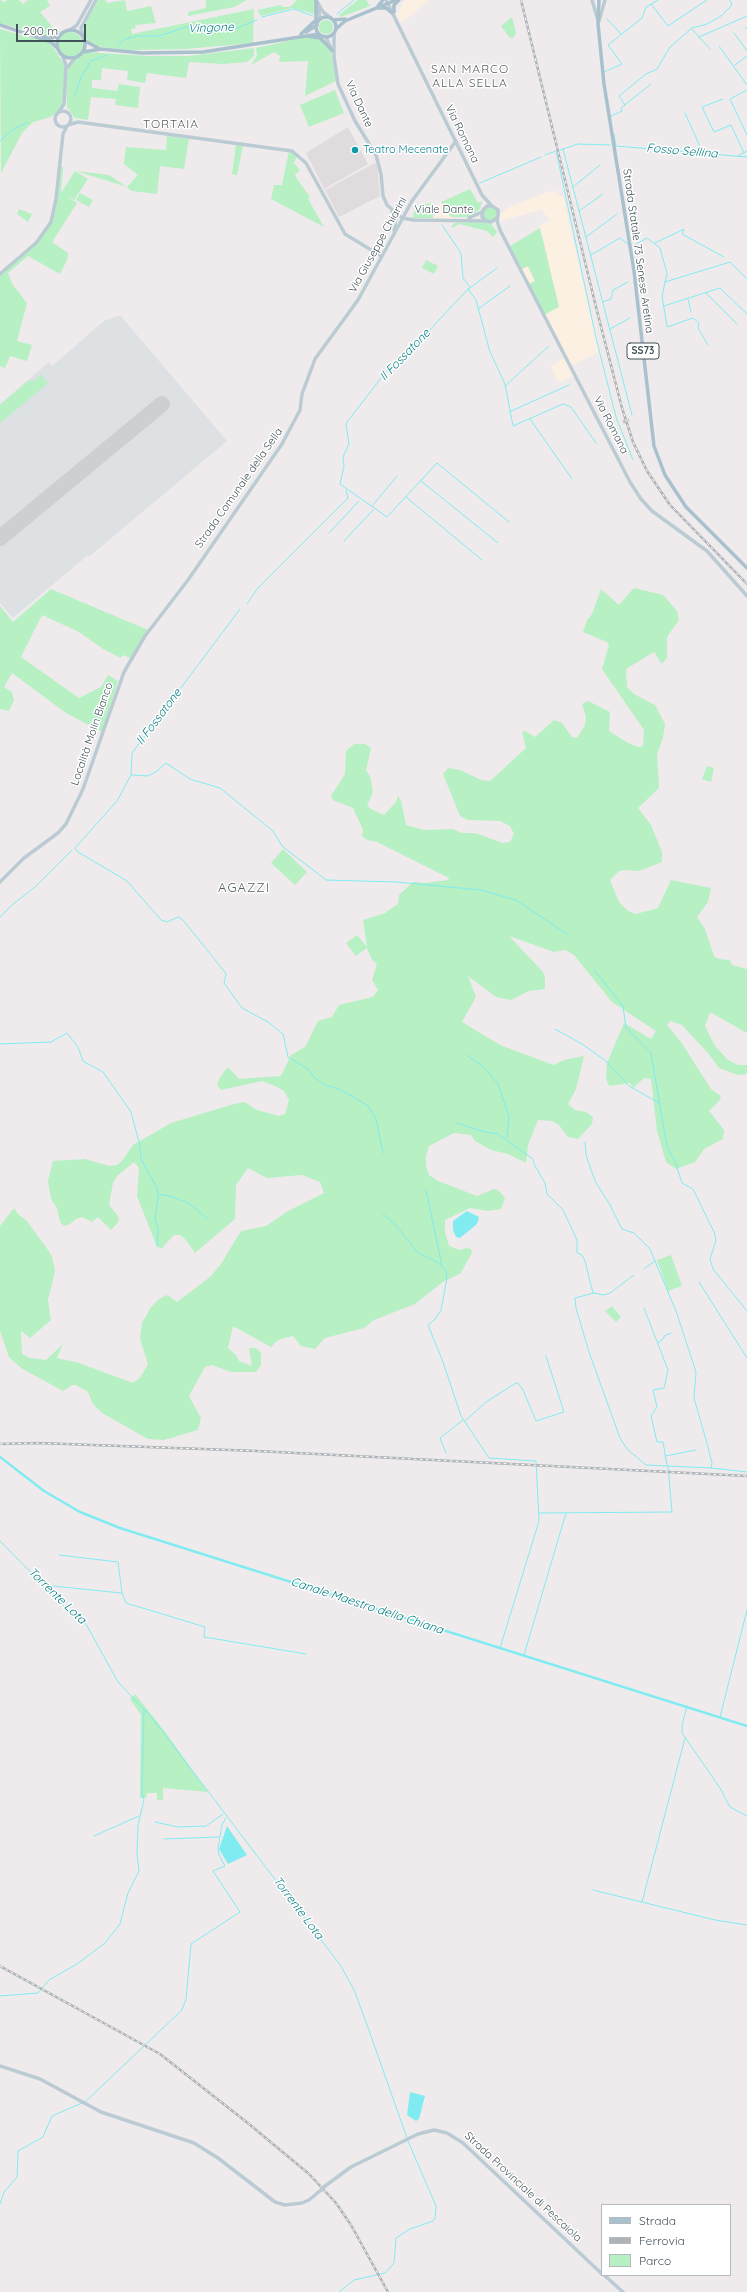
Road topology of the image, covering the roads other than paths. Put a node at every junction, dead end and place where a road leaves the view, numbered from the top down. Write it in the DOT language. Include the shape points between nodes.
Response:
graph roads {
  1 [pos="91,0"];
  2 [pos="96,0"];
  3 [pos="316,0"];
  4 [pos="382,0"];
  5 [pos="396,0"];
  6 [pos="399,0"];
  7 [pos="592,0"];
  8 [pos="599,0"];
  9 [pos="604,0"];
  10 [pos="388,1"];
  11 [pos="378,7"];
  12 [pos="393,12"];
  13 [pos="320,19"];
  14 [pos="332,19"];
  15 [pos="598,21"];
  16 [pos="317,25"];
  17 [pos="0,26"];
  18 [pos="336,29"];
  19 [pos="70,30"];
  20 [pos="334,33"];
  21 [pos="320,34"];
  22 [pos="32,35"];
  23 [pos="60,35"];
  24 [pos="302,35"];
  25 [pos="83,36"];
  26 [pos="326,36"];
  27 [pos="85,41"];
  28 [pos="56,47"];
  29 [pos="101,49"];
  30 [pos="332,50"];
  31 [pos="83,52"];
  32 [pos="63,57"];
  33 [pos="75,58"];
  34 [pos="334,58"];
  35 [pos="66,71"];
  36 [pos="64,104"];
  37 [pos="58,113"];
  38 [pos="69,116"];
  39 [pos="78,122"];
  40 [pos="68,125"];
  41 [pos="59,126"];
  42 [pos="63,134"];
  43 [pos="456,141"];
  44 [pos="482,195"];
  45 [pos="492,206"];
  46 [pos="392,211"];
  47 [pos="482,211"];
  48 [pos="402,218"];
  49 [pos="497,218"];
  50 [pos="466,220"];
  51 [pos="486,221"];
  52 [pos="491,222"];
  53 [pos="500,230"];
  54 [pos="393,234"];
  55 [pos="381,256"];
  56 [pos="0,274"];
  57 [pos="316,359"];
  58 [pos="747,568"];
  59 [pos="188,580"];
  60 [pos="747,596"];
  61 [pos="0,882"];
  62 [pos="0,2066"];
  63 [pos="601,2272"];
  64 [pos="605,2276"];
  65 [pos="623,2292"];
  1 -- 19 [label="street" via="77,25"];
  2 -- 25 [label="street" via="81,28"];
  3 -- 13 [label="street"];
  3 -- 14 [label="street" via="323,12"];
  3 -- 24 [label="main road" via="316,20"];
  4 -- 11 [label="main road"];
  5 -- 10 [label="main road"];
  6 -- 12 [label="main road" via="394,5"];
  7 -- 15 [label="street"];
  8 -- 15 [label="main road, Strada Statale 73 Senese Aretina / SS73"];
  9 -- 15 [label="street"];
  10 -- 11 [label="main road"];
  10 -- 12 [label="street, Via Romana"];
  11 -- 12 [label="main road"];
  11 -- 14 [label="main road" via="344,20"];
  11 -- 18 [label="main road" via="345,21"];
  12 -- 43 [label="street, Via Romana"];
  13 -- 14 [label="main road"];
  13 -- 16 [label="main road"];
  14 -- 18 [label="main road"];
  15 -- 58 [label="main road, Strada Statale 73 Senese Aretina / SS73" via="604,84 634,271 654,446 665,475 682,502"];
  16 -- 21 [label="main road"];
  16 -- 24 [label="main road"];
  17 -- 22 [label="main road"];
  18 -- 20 [label="main road"];
  19 -- 23 [label="main road"];
  19 -- 25 [label="main road"];
  20 -- 26 [label="main road"];
  20 -- 34 [label="street, Via Dante"];
  21 -- 24 [label="main road"];
  21 -- 26 [label="main road"];
  22 -- 23 [label="main road" via="52,38"];
  22 -- 28 [label="main road" via="51,42"];
  23 -- 28 [label="main road"];
  24 -- 29 [label="main road" via="263,44 203,52 142,53"];
  24 -- 30 [label="main road" via="320,38"];
  25 -- 27 [label="main road"];
  26 -- 30 [label="street, Via Dante"];
  27 -- 29 [label="main road" via="90,46"];
  27 -- 31 [label="main road"];
  28 -- 32 [label="main road"];
  29 -- 31 [label="main road"];
  30 -- 34 [label="street, Via Dante"];
  31 -- 33 [label="main road"];
  32 -- 33 [label="main road"];
  32 -- 35 [label="street"];
  33 -- 35 [label="street" via="69,63"];
  34 -- 46 [label="street, Via Dante" via="338,84 355,121 376,155 383,196"];
  35 -- 36 [label="street"];
  36 -- 37 [label="street"];
  36 -- 38 [label="street"];
  37 -- 38 [label="street" via="63,112"];
  37 -- 41 [label="street" via="55,120"];
  38 -- 39 [label="street"];
  38 -- 40 [label="street"];
  39 -- 40 [label="street"];
  39 -- 55 [label="street" via="292,151 306,163 345,234"];
  40 -- 41 [label="street"];
  40 -- 42 [label="street"];
  41 -- 42 [label="street"];
  42 -- 56 [label="street" via="51,222 36,243"];
  43 -- 44 [label="street, Via Romana"];
  43 -- 48 [label="street, Via Giuseppe Chiarini"];
  44 -- 45 [label="street"];
  44 -- 47 [label="street"];
  45 -- 47 [label="street" via="486,206"];
  45 -- 49 [label="street" via="498,210"];
  46 -- 48 [label="street, Via Dante"];
  46 -- 54 [label="street" via="396,219"];
  47 -- 50 [label="street"];
  47 -- 51 [label="street" via="482,217"];
  48 -- 50 [label="street, Viale Dante"];
  48 -- 54 [label="street, Via Giuseppe Chiarini"];
  49 -- 52 [label="street"];
  49 -- 53 [label="street"];
  50 -- 51 [label="street, Viale Dante"];
  51 -- 52 [label="street"];
  52 -- 53 [label="street"];
  53 -- 60 [label="street, Via Romana" via="641,499 664,521 707,551"];
  54 -- 55 [label="street, Via Giuseppe Chiarini"];
  55 -- 57 [label="street, Via Giuseppe Chiarini" via="354,306"];
  57 -- 59 [label="street, Strada Comunale della Sella" via="302,394 300,410 282,444"];
  59 -- 61 [label="street, Località Molin Bianco" via="148,633 124,672 84,789 66,824 24,858"];
  62 -- 63 [label="street, Strada Provinciale di Pescaiola, bridge" via="40,2080 101,2112 194,2143 218,2158 275,2202 285,2205 309,2200 351,2167 418,2134 434,2130 447,2133 463,2143"];
  64 -- 65 [label="street, Strada Provinciale di Pescaiola"];
}
